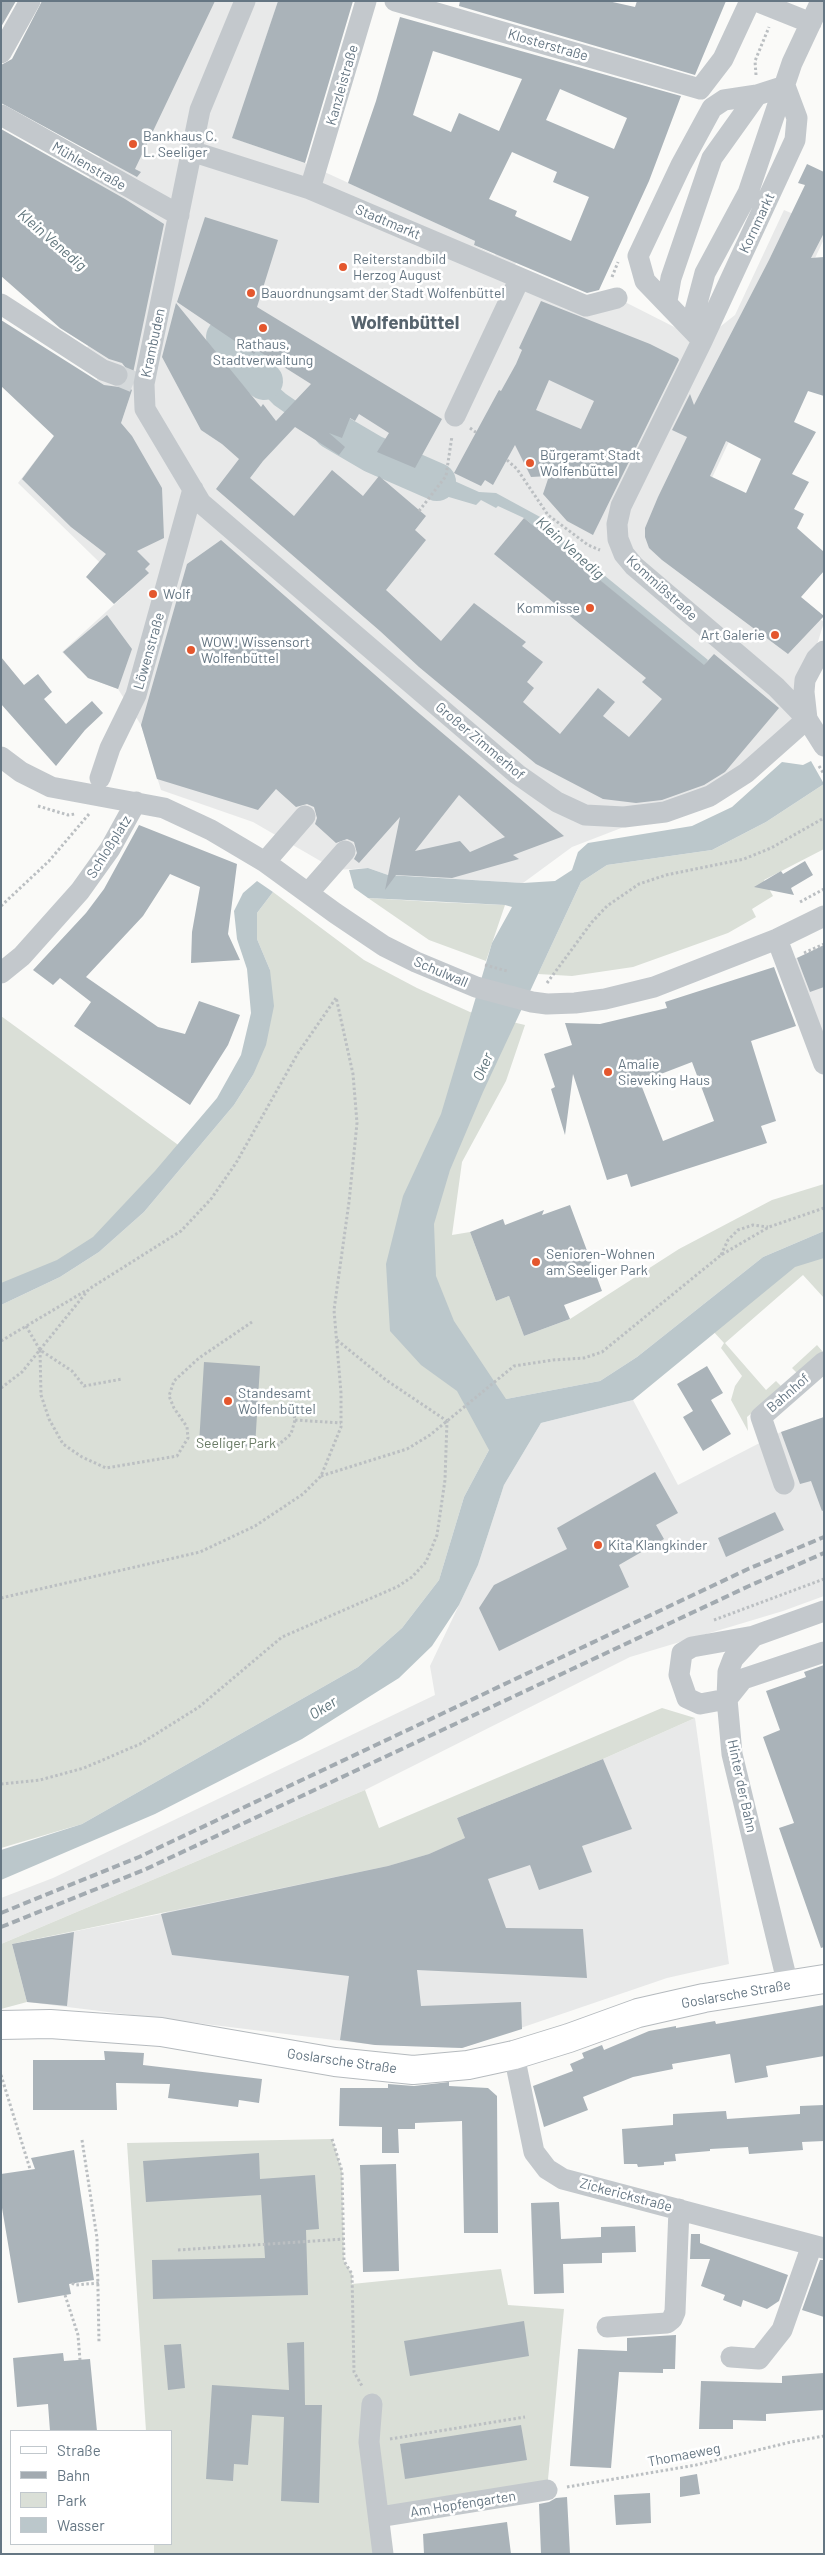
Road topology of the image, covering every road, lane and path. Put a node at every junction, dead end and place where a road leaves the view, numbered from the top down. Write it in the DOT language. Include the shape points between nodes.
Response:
graph roads {
  1 [pos="30,1"];
  2 [pos="245,1"];
  3 [pos="366,1"];
  4 [pos="395,1"];
  5 [pos="750,1"];
  6 [pos="756,1"];
  7 [pos="821,1"];
  8 [pos="776,10"];
  9 [pos="811,23"];
  10 [pos="1,53"];
  11 [pos="754,60"];
  12 [pos="785,86"];
  13 [pos="757,95"];
  14 [pos="1,115"];
  15 [pos="191,151"];
  16 [pos="310,189"];
  17 [pos="178,215"];
  18 [pos="520,278"];
  19 [pos="617,298"];
  20 [pos="667,301"];
  21 [pos="1,304"];
  22 [pos="697,334"];
  23 [pos="131,380"];
  24 [pos="455,416"];
  25 [pos="507,460"];
  26 [pos="193,489"];
  27 [pos="419,510"];
  28 [pos="618,539"];
  29 [pos="824,651"];
  30 [pos="807,719"];
  31 [pos="824,746"];
  32 [pos="1,757"];
  33 [pos="100,778"];
  34 [pos="136,802"];
  35 [pos="91,812"];
  36 [pos="306,816"];
  37 [pos="824,818"];
  38 [pos="345,851"];
  39 [pos="265,862"];
  40 [pos="824,889"];
  41 [pos="308,893"];
  42 [pos="1,906"];
  43 [pos="793,906"];
  44 [pos="824,916"];
  45 [pos="777,939"];
  46 [pos="1,973"];
  47 [pos="557,983"];
  48 [pos="542,996"];
  49 [pos="824,1064"];
  50 [pos="824,1208"];
  51 [pos="769,1227"];
  52 [pos="721,1255"];
  53 [pos="89,1289"];
  54 [pos="252,1322"];
  55 [pos="26,1326"];
  56 [pos="337,1340"];
  57 [pos="1,1341"];
  58 [pos="40,1350"];
  59 [pos="824,1362"];
  60 [pos="122,1379"];
  61 [pos="1,1388"];
  62 [pos="282,1392"];
  63 [pos="295,1420"];
  64 [pos="447,1421"];
  65 [pos="341,1423"];
  66 [pos="277,1446"];
  67 [pos="321,1476"];
  68 [pos="784,1484"];
  69 [pos="824,1579"];
  70 [pos="1,1598"];
  71 [pos="824,1611"];
  72 [pos="712,1621"];
  73 [pos="754,1636"];
  74 [pos="824,1652"];
  75 [pos="727,1699"];
  76 [pos="1,1784"];
  77 [pos="824,1979"];
  78 [pos="788,1985"];
  79 [pos="1,2025"];
  80 [pos="514,2055"];
  81 [pos="1,2075"];
  82 [pos="332,2139"];
  83 [pos="82,2140"];
  84 [pos="30,2169"];
  85 [pos="679,2209"];
  86 [pos="344,2239"];
  87 [pos="818,2246"];
  88 [pos="178,2250"];
  89 [pos="72,2283"];
  90 [pos="99,2283"];
  91 [pos="65,2295"];
  92 [pos="607,2327"];
  93 [pos="99,2343"];
  94 [pos="731,2357"];
  95 [pos="80,2360"];
  96 [pos="372,2404"];
  97 [pos="525,2417"];
  98 [pos="824,2436"];
  99 [pos="369,2442"];
  100 [pos="547,2490"];
  101 [pos="379,2517"];
  102 [pos="383,2554"];
  1 -- 10 [label="street"];
  2 -- 15 [label="street, Krambuden" via="200,110"];
  3 -- 16 [label="street, Kanzleistraße"];
  4 -- 5 [label="street, Klosterstraße" via="700,89 723,59"];
  6 -- 8 [label="street"];
  7 -- 9 [label="street"];
  8 -- 9 [label="street"];
  8 -- 11 [label="path"];
  9 -- 12 [label="street"];
  12 -- 13 [label="street"];
  12 -- 22 [label="street, Kornmarkt" via="797,118 795,140"];
  13 -- 20 [label="street" via="712,158 670,278"];
  13 -- 20 [label="street" via="724,100 712,108 638,256 645,281"];
  14 -- 17 [label="street, Mühlenstraße"];
  15 -- 16 [label="street, Stadtmarkt"];
  15 -- 17 [label="street, Krambuden"];
  16 -- 18 [label="street, Stadtmarkt"];
  17 -- 23 [label="street, Krambuden"];
  18 -- 19 [label="street, Stadtmarkt" via="586,306"];
  18 -- 24 [label="street"];
  20 -- 22 [label="street"];
  21 -- 23 [label="street" via="103,370"];
  22 -- 28 [label="street" via="621,506"];
  23 -- 26 [label="street, Krambuden"];
  24 -- 27 [label="path" via="446,476"];
  25 -- 28 [label="path" via="517,469 548,515 588,545 599,551"];
  26 -- 30 [label="street, Großer Zimmerhof" via="201,503 517,774 557,802 585,815 624,817 665,812 710,796 746,773"];
  26 -- 33 [label="street, Löwenstraße" via="136,695 110,748"];
  28 -- 30 [label="street, Kommißstraße" via="634,566 776,687"];
  29 -- 30 [label="street" via="805,680"];
  30 -- 31 [label="street"];
  32 -- 34 [label="street, Schloßplatz" via="21,772 51,786 94,797"];
  34 -- 39 [label="street, Schulwall" via="164,808 211,830"];
  34 -- 46 [label="street, Schloßplatz" via="110,849 80,891 22,956"];
  35 -- 42 [label="path" via="49,861"];
  36 -- 39 [label="street"];
  37 -- 48 [label="path" via="771,848 744,859 666,875 639,884 607,906 592,922"];
  38 -- 41 [label="street"];
  39 -- 41 [label="street, Schulwall"];
  40 -- 43 [label="path"];
  41 -- 48 [label="street, Schulwall" via="384,946 416,962 476,987"];
  44 -- 45 [label="street, Schulwall"];
  45 -- 48 [label="street, Schulwall" via="654,987 605,999"];
  45 -- 49 [label="street"];
  47 -- 48 [label="path"];
  50 -- 51 [label="path"];
  51 -- 52 [label="path"];
  51 -- 52 [label="path" via="753,1224 738,1230 728,1240"];
  52 -- 64 [label="path" via="602,1352 584,1358 514,1366"];
  53 -- 55 [label="path"];
  53 -- 56 [label="path" via="181,1231 211,1199 336,997 353,1074 357,1123 335,1297"];
  53 -- 58 [label="path"];
  54 -- 58 [label="path" via="199,1358 174,1381 169,1396 187,1426 188,1438 177,1456 106,1468 63,1444 49,1420 41,1395"];
  55 -- 57 [label="path"];
  55 -- 58 [label="path"];
  56 -- 64 [label="path" via="386,1380"];
  56 -- 65 [label="path"];
  58 -- 60 [label="path" via="72,1371 84,1386"];
  58 -- 61 [label="path" via="22,1372"];
  59 -- 68 [label="street, Bahnhof" via="761,1417"];
  62 -- 63 [label="path" via="291,1401"];
  63 -- 65 [label="path"];
  63 -- 66 [label="path" via="291,1434"];
  64 -- 67 [label="path" via="407,1449"];
  64 -- 76 [label="path" via="445,1480 437,1536 426,1562 412,1576 397,1587 282,1637 199,1707 140,1744 84,1768 40,1780"];
  65 -- 67 [label="path"];
  67 -- 70 [label="path" via="302,1494 255,1526 200,1552"];
  69 -- 72 [label="path"];
  71 -- 73 [label="street, Hinter der Bahn"];
  73 -- 75 [label="street, Hinter der Bahn" via="733,1659 728,1672"];
  73 -- 75 [label="street" via="692,1647 682,1653 679,1675 688,1698 700,1704"];
  74 -- 75 [label="street" via="743,1679"];
  75 -- 78 [label="street, Hinter der Bahn" via="732,1754"];
  77 -- 78 [label="main road, Goslarsche Straße"];
  78 -- 80 [label="main road, Goslarsche Straße" via="704,1998 638,2013"];
  79 -- 80 [label="main road, Goslarsche Straße" via="50,2024 161,2032 394,2069 468,2065"];
  80 -- 85 [label="street, Zickerickstraße" via="534,2152 547,2169 564,2178"];
  81 -- 84 [label="path"];
  82 -- 86 [label="path" via="342,2171"];
  83 -- 90 [label="path" via="98,2238"];
  85 -- 87 [label="street, Zickerickstraße"];
  85 -- 92 [label="street" via="676,2312 672,2319"];
  86 -- 88 [label="path"];
  86 -- 96 [label="path" via="344,2261 352,2274 354,2372"];
  87 -- 94 [label="street" via="782,2330 759,2359"];
  89 -- 90 [label="path" via="75,2286"];
  90 -- 93 [label="path"];
  91 -- 95 [label="path" via="78,2335"];
  96 -- 99 [label="street"];
  97 -- 99 [label="path"];
  98 -- 100 [label="path, Thomaeweg" via="696,2465"];
  99 -- 101 [label="street"];
  100 -- 101 [label="street, Am Hopfengarten"];
  101 -- 102 [label="street"];
}
